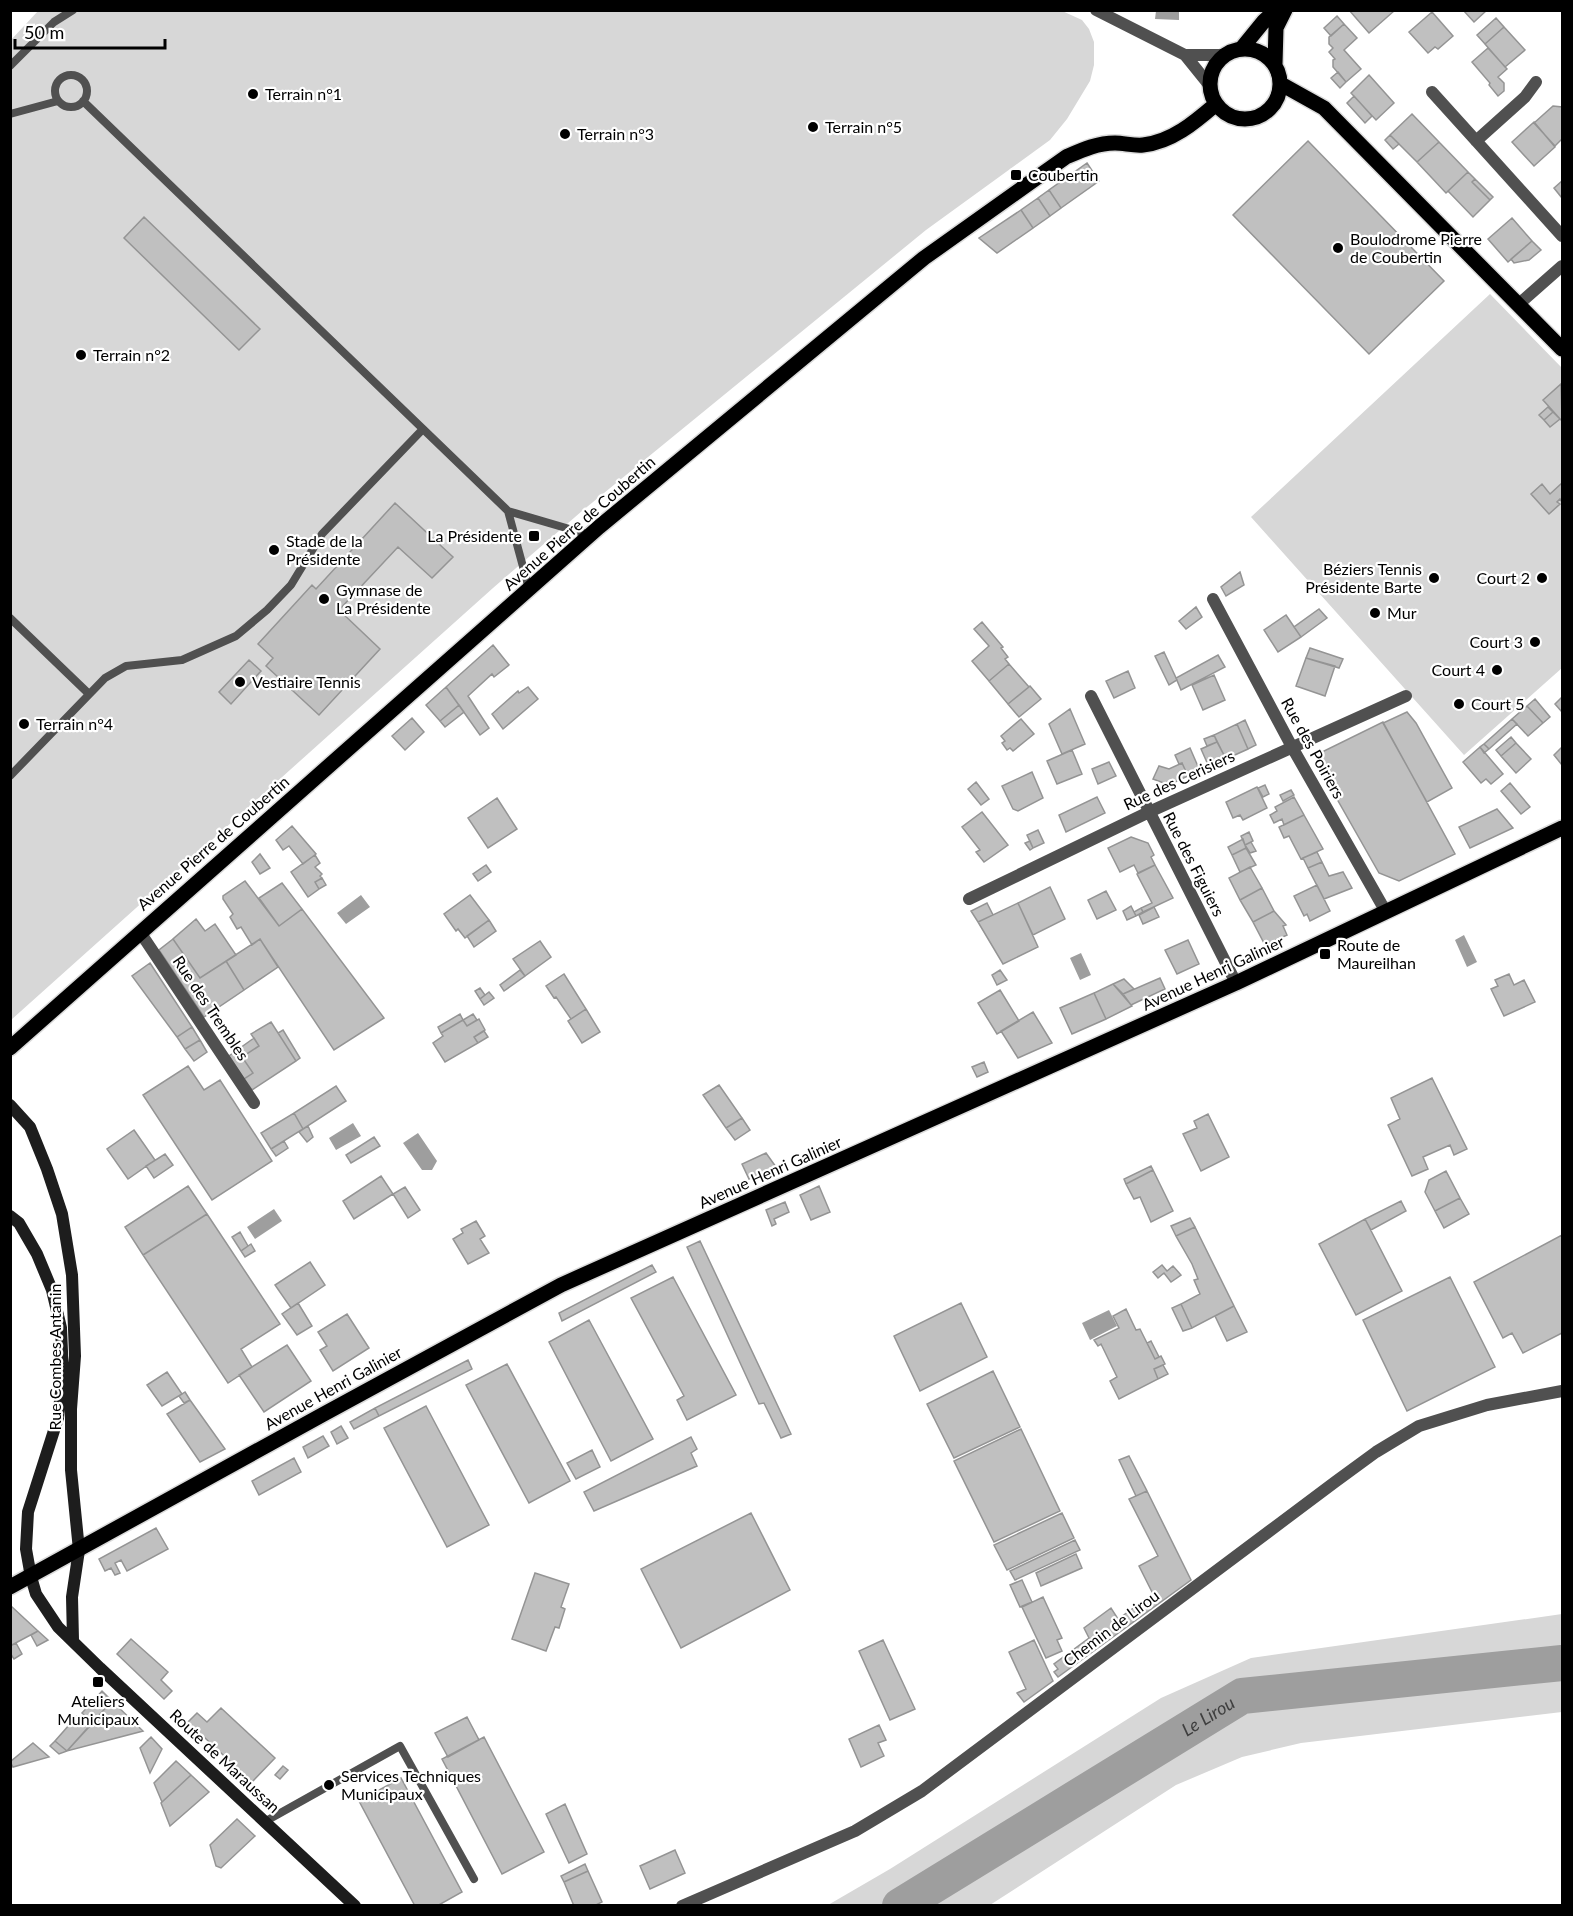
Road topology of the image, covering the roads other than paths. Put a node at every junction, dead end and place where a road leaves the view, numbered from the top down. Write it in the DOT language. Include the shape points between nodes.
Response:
graph roads {
  1 [pos="73,10"];
  2 [pos="1096,10"];
  3 [pos="1276,10"];
  4 [pos="1285,10"];
  5 [pos="1242,48"];
  6 [pos="1185,55"];
  7 [pos="1225,55"];
  8 [pos="1275,64"];
  9 [pos="10,66"];
  10 [pos="1536,82"];
  11 [pos="1281,84"];
  12 [pos="1210,86"];
  13 [pos="1432,92"];
  14 [pos="58,101"];
  15 [pos="83,101"];
  16 [pos="1216,104"];
  17 [pos="10,114"];
  18 [pos="1476,141"];
  19 [pos="1563,236"];
  20 [pos="1563,266"];
  21 [pos="1518,304"];
  22 [pos="1563,349"];
  23 [pos="423,429"];
  24 [pos="508,512"];
  25 [pos="590,535"];
  26 [pos="529,589"];
  27 [pos="1213,599"];
  28 [pos="10,618"];
  29 [pos="89,694"];
  30 [pos="1091,696"];
  31 [pos="1406,696"];
  32 [pos="1293,747"];
  33 [pos="10,776"];
  34 [pos="1149,812"];
  35 [pos="1563,828"];
  36 [pos="969,899"];
  37 [pos="1386,912"];
  38 [pos="140,932"];
  39 [pos="1236,983"];
  40 [pos="10,1048"];
  41 [pos="254,1103"];
  42 [pos="10,1105"];
  43 [pos="10,1216"];
  44 [pos="1563,1391"];
  45 [pos="79,1550"];
  46 [pos="31,1577"];
  47 [pos="10,1587"];
  48 [pos="73,1640"];
  49 [pos="266,1821"];
  50 [pos="474,1879"];
  51 [pos="355,1905"];
  52 [pos="682,1905"];
  1 -- 9 [label="lane" via="54,22"];
  2 -- 6 [label="street"];
  3 -- 5 [label="main road"];
  4 -- 8 [label="main road" via="1276,28"];
  5 -- 7 [label="main road"];
  5 -- 8 [label="main road" via="1261,52"];
  6 -- 7 [label="street"];
  6 -- 12 [label="street"];
  7 -- 12 [label="main road" via="1216,63"];
  8 -- 11 [label="main road"];
  10 -- 18 [label="street"];
  11 -- 16 [label="main road" via="1274,105 1256,118 1233,117"];
  11 -- 21 [label="main road" via="1324,108"];
  12 -- 16 [label="main road"];
  13 -- 18 [label="street"];
  14 -- 15 [label="lane" via="70,107"];
  14 -- 15 [label="lane" via="58,81 71,75 83,81"];
  14 -- 17 [label="lane"];
  15 -- 23 [label="lane"];
  16 -- 25 [label="main road, Avenue Pierre de Coubertin" via="1168,138 1144,145 1113,143 1088,147 1066,157 924,258"];
  18 -- 19 [label="street"];
  20 -- 21 [label="street"];
  21 -- 22 [label="main road"];
  23 -- 24 [label="lane"];
  23 -- 29 [label="lane" via="322,534 291,585 236,636 182,660 126,666 105,678"];
  24 -- 25 [label="lane"];
  24 -- 26 [label="lane"];
  25 -- 26 [label="main road, Avenue Pierre de Coubertin"];
  26 -- 38 [label="main road, Avenue Pierre de Coubertin"];
  27 -- 32 [label="street, Rue des Poiriers"];
  28 -- 29 [label="lane"];
  29 -- 33 [label="lane"];
  30 -- 34 [label="street, Rue des Figuiers"];
  31 -- 32 [label="street, Rue des Cerisiers"];
  32 -- 34 [label="street, Rue des Cerisiers"];
  32 -- 37 [label="street, Rue des Poiriers"];
  34 -- 36 [label="street, Rue des Cerisiers"];
  34 -- 39 [label="street, Rue des Figuiers"];
  35 -- 37 [label="main road, Avenue Henri Galinier"];
  37 -- 39 [label="main road, Avenue Henri Galinier"];
  38 -- 40 [label="main road, Avenue Pierre de Coubertin"];
  38 -- 41 [label="street, Rue des Trembles"];
  39 -- 45 [label="main road, Avenue Henri Galinier" via="561,1286"];
  42 -- 45 [label="main road, Rue Combes Antanin" via="30,1127 47,1169 62,1214 72,1275 75,1356 71,1470"];
  43 -- 46 [label="main road, Rue Combes Antanin" via="37,1254 62,1328 63,1375 58,1418 28,1512 26,1549"];
  44 -- 52 [label="street, Chemin de Lirou" via="1487,1405 1419,1426 1351,1470 922,1791 855,1831"];
  45 -- 46 [label="main road, Avenue Henri Galinier"];
  45 -- 48 [label="main road" via="72,1597"];
  46 -- 47 [label="main road, Avenue Henri Galinier"];
  46 -- 48 [label="main road, Route de Maraussan" via="44,1607"];
  48 -- 49 [label="main road, Route de Maraussan"];
  49 -- 50 [label="lane" via="400,1746"];
  49 -- 51 [label="main road, Route de Maraussan"];
}
